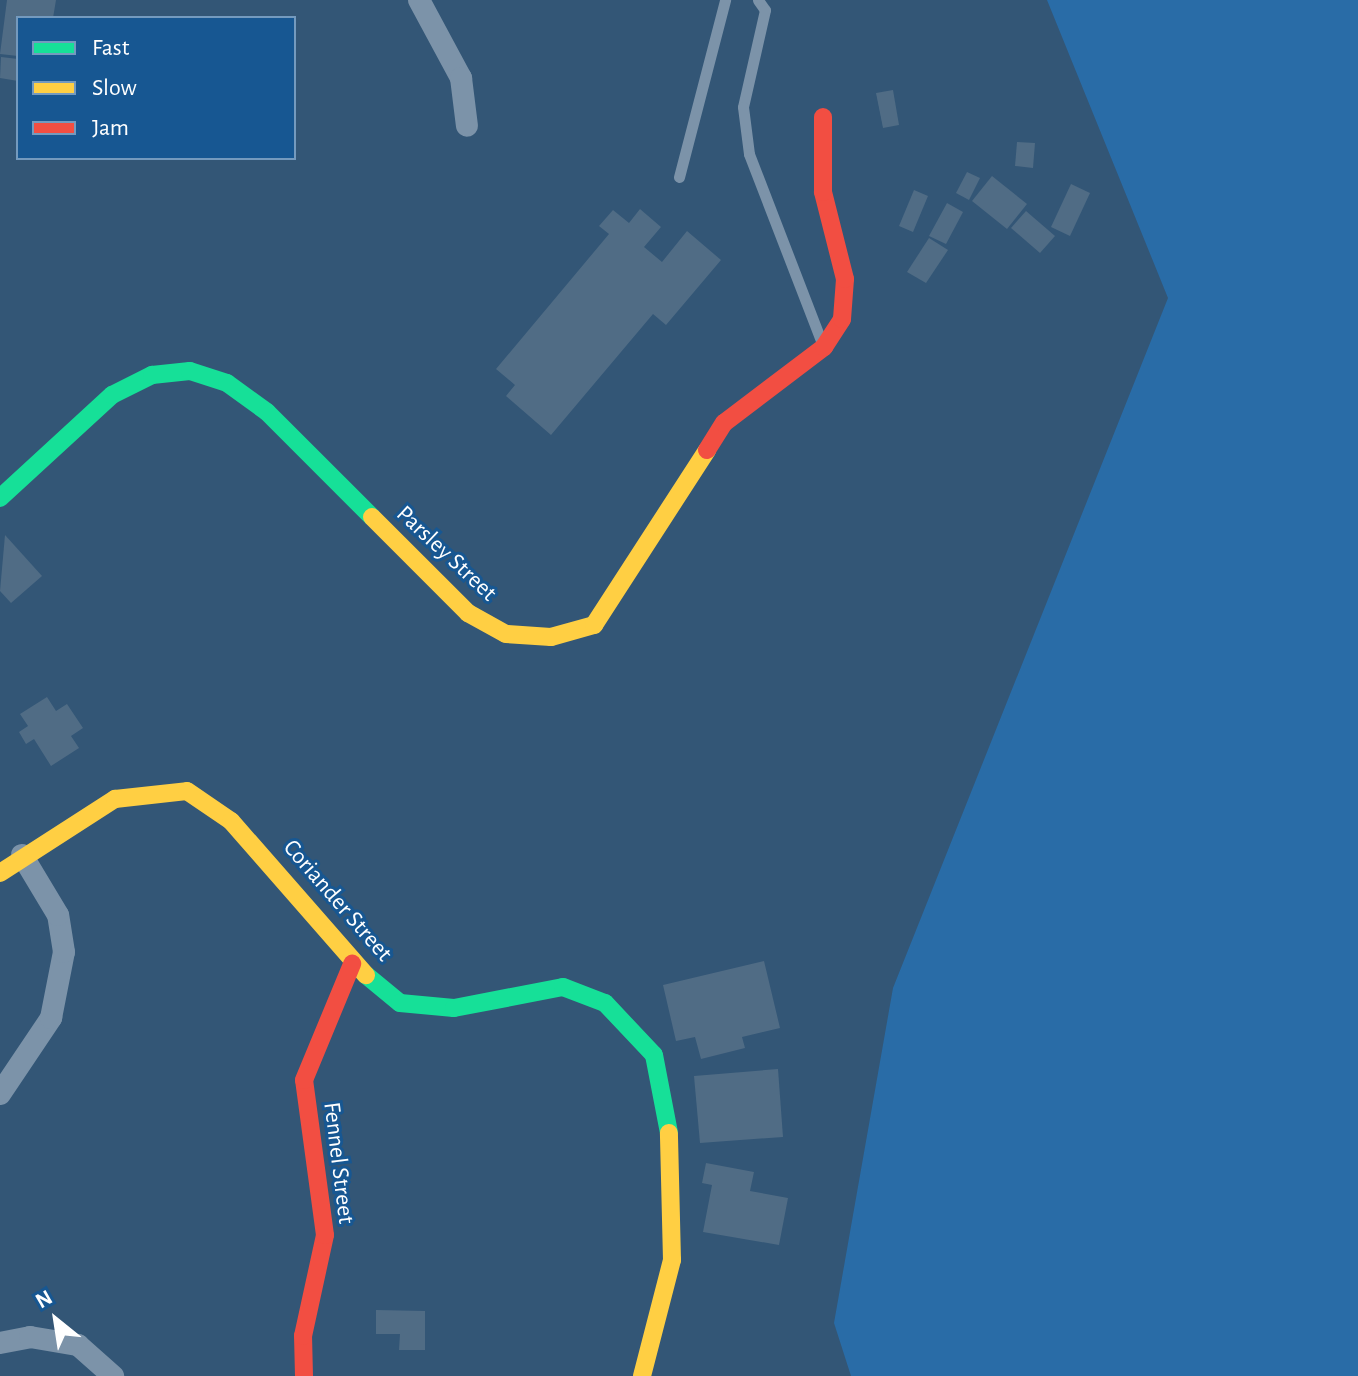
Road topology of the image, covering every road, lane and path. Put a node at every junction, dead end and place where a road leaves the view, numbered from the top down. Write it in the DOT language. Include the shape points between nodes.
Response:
graph roads {
  1 [pos="419,0"];
  2 [pos="725,0"];
  3 [pos="758,0"];
  4 [pos="823,117"];
  5 [pos="467,126"];
  6 [pos="679,177"];
  7 [pos="824,347"];
  8 [pos="0,498"];
  9 [pos="22,855"];
  10 [pos="0,873"];
  11 [pos="352,964"];
  12 [pos="0,1094"];
  13 [pos="0,1343"];
  14 [pos="113,1376"];
  15 [pos="304,1376"];
  16 [pos="642,1376"];
  1 -- 5 [label="street" via="461,78"];
  2 -- 6 [label="lane"];
  3 -- 7 [label="lane" via="765,10 743,107 749,154"];
  4 -- 7 [label="street, Parsley Street" via="823,192 845,279 842,319"];
  7 -- 8 [label="street, Parsley Street" via="724,423 594,625 551,637 506,634 468,613 267,412 227,383 190,371 152,375 112,395"];
  9 -- 10 [label="street, Coriander Street"];
  9 -- 11 [label="street, Coriander Street" via="115,799 187,791 240,831"];
  9 -- 12 [label="street" via="58,915 64,952 51,1018"];
  11 -- 15 [label="street, Fennel Street" via="304,1080 325,1235 303,1336"];
  11 -- 16 [label="street, Coriander Street" via="400,1003 454,1008 563,987 605,1003 639,1031 668,1104 675,1195 672,1260"];
  13 -- 14 [label="street" via="30,1337 78,1345"];
}
